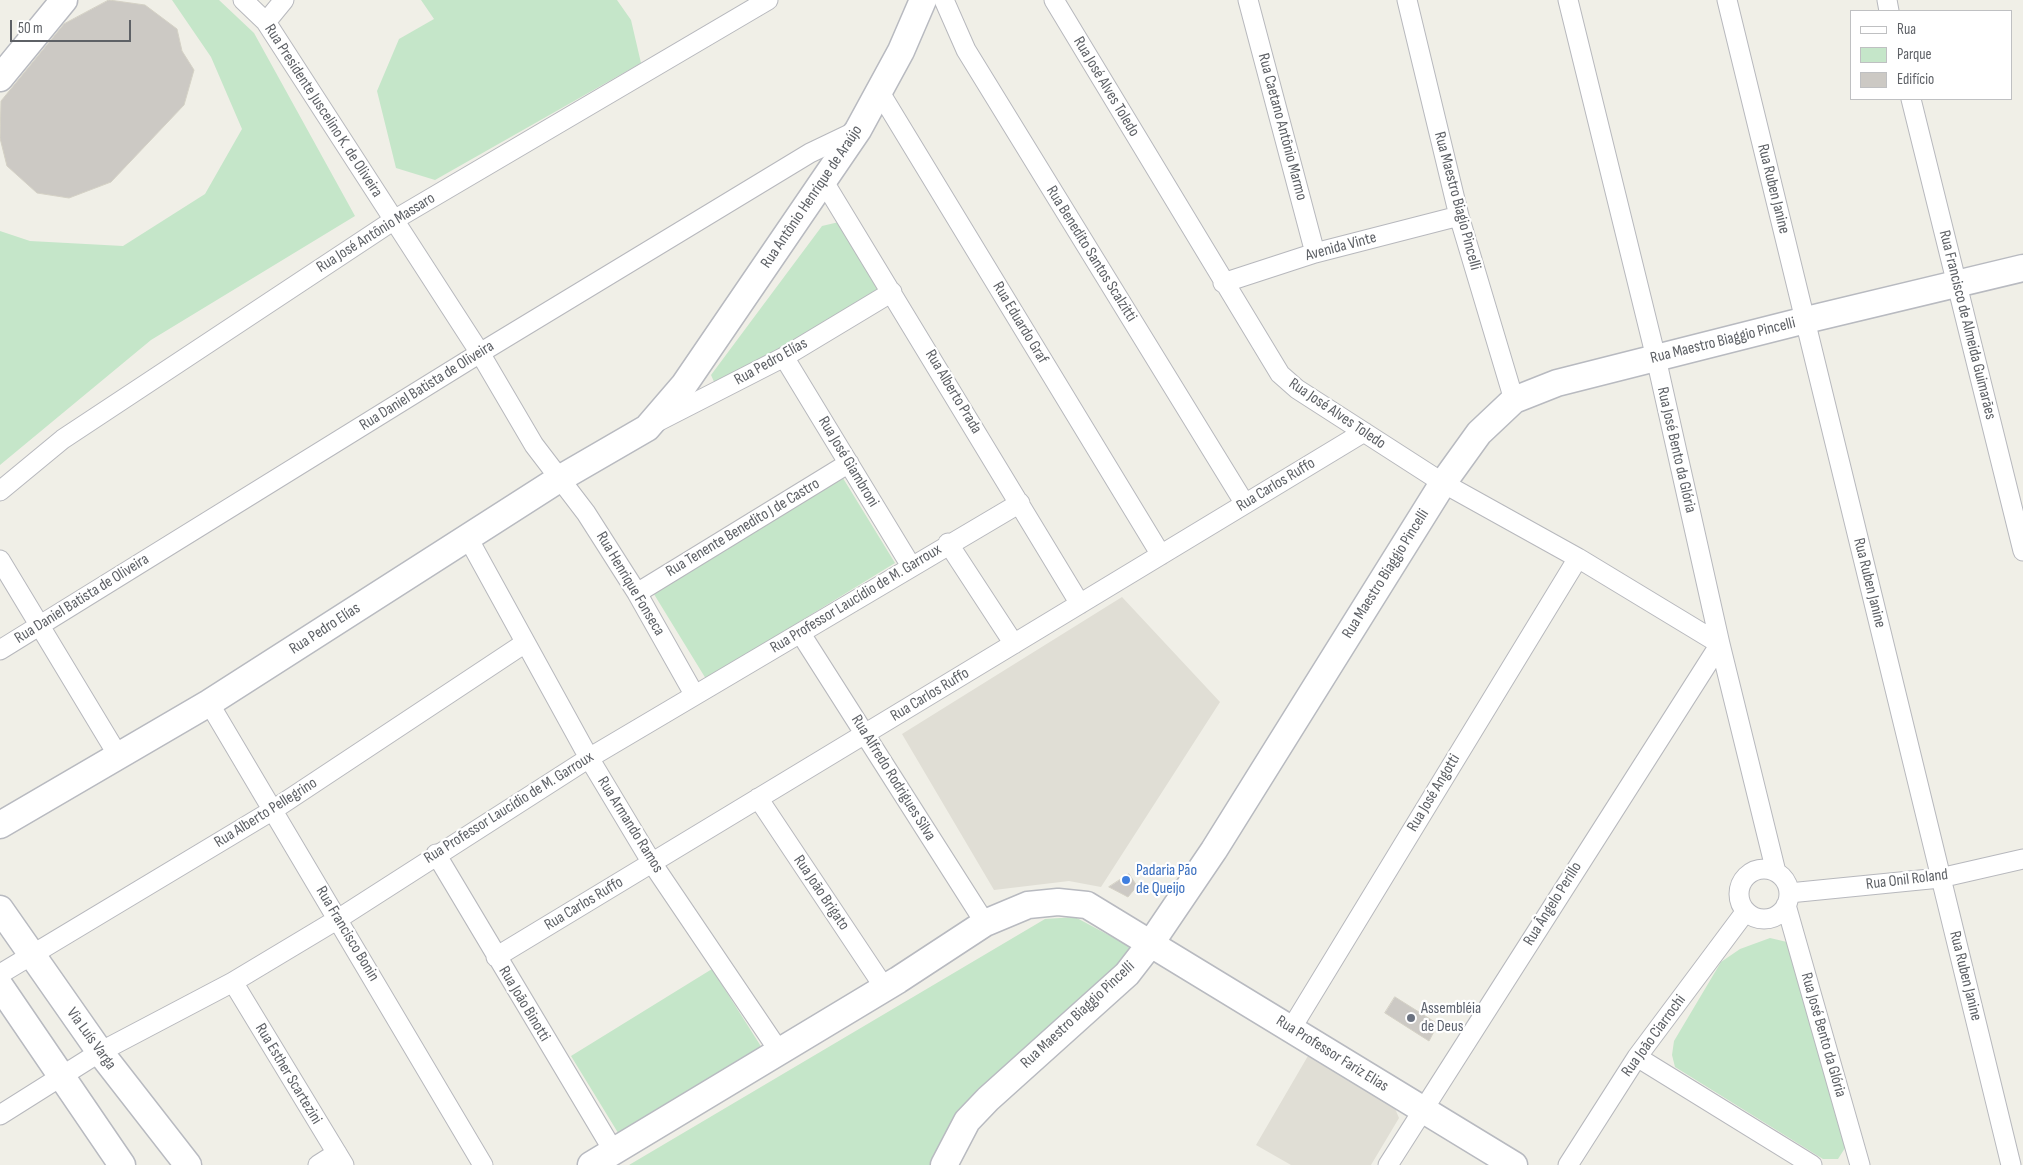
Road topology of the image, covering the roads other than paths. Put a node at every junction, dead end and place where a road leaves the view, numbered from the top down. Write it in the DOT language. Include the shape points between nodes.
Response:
graph roads {
  1 [pos="64,0"];
  2 [pos="243,0"];
  3 [pos="284,0"];
  4 [pos="768,0"];
  5 [pos="923,0"];
  6 [pos="944,0"];
  7 [pos="1054,0"];
  8 [pos="1248,0"];
  9 [pos="1407,0"];
  10 [pos="1568,0"];
  11 [pos="1727,0"];
  12 [pos="266,22"];
  13 [pos="0,78"];
  14 [pos="879,91"];
  15 [pos="1911,100"];
  16 [pos="858,130"];
  17 [pos="824,182"];
  18 [pos="1459,216"];
  19 [pos="394,220"];
  20 [pos="1315,253"];
  21 [pos="2023,268"];
  22 [pos="1223,283"];
  23 [pos="1957,284"];
  24 [pos="892,292"];
  25 [pos="1806,320"];
  26 [pos="480,353"];
  27 [pos="784,357"];
  28 [pos="1656,358"];
  29 [pos="684,385"];
  30 [pos="1514,400"];
  31 [pos="647,428"];
  32 [pos="1364,432"];
  33 [pos="849,463"];
  34 [pos="559,479"];
  35 [pos="1443,483"];
  36 [pos="0,491"];
  37 [pos="1020,503"];
  38 [pos="1245,504"];
  39 [pos="468,538"];
  40 [pos="948,543"];
  41 [pos="2023,551"];
  42 [pos="1161,555"];
  43 [pos="1578,558"];
  44 [pos="0,560"];
  45 [pos="911,566"];
  46 [pos="637,593"];
  47 [pos="1080,604"];
  48 [pos="40,626"];
  49 [pos="801,634"];
  50 [pos="525,643"];
  51 [pos="1014,644"];
  52 [pos="1720,644"];
  53 [pos="0,650"];
  54 [pos="694,694"];
  55 [pos="209,703"];
  56 [pos="865,734"];
  57 [pos="119,757"];
  58 [pos="589,758"];
  59 [pos="758,798"];
  60 [pos="273,810"];
  61 [pos="0,825"];
  62 [pos="436,854"];
  63 [pos="2023,859"];
  64 [pos="652,863"];
  65 [pos="1776,872"];
  66 [pos="1940,878"];
  67 [pos="1787,899"];
  68 [pos="0,909"];
  69 [pos="1746,911"];
  70 [pos="338,919"];
  71 [pos="985,923"];
  72 [pos="1151,943"];
  73 [pos="32,956"];
  74 [pos="496,957"];
  75 [pos="0,974"];
  76 [pos="233,982"];
  77 [pos="0,986"];
  78 [pos="884,987"];
  79 [pos="1291,1029"];
  80 [pos="779,1051"];
  81 [pos="100,1052"];
  82 [pos="1637,1057"];
  83 [pos="62,1078"];
  84 [pos="1422,1110"];
  85 [pos="0,1114"];
  86 [pos="614,1152"];
  87 [pos="341,1159"];
  88 [pos="122,1165"];
  89 [pos="188,1165"];
  90 [pos="318,1165"];
  91 [pos="483,1165"];
  92 [pos="591,1165"];
  93 [pos="944,1165"];
  94 [pos="1388,1165"];
  95 [pos="1514,1165"];
  96 [pos="1568,1165"];
  97 [pos="1812,1165"];
  98 [pos="1860,1165"];
  99 [pos="2011,1165"];
  1 -- 13 [label="street"];
  2 -- 12 [label="street, Rua Presidente Juscelino K. de Oliveira"];
  3 -- 12 [label="street"];
  4 -- 19 [label="street, Rua José Antônio Massaro"];
  5 -- 14 [label="street, Rua Antônio Henrique de Araújo"];
  6 -- 38 [label="street, Rua Benedito Santos Scalzitti" via="966,50"];
  7 -- 22 [label="street, Rua José Alves Toledo"];
  8 -- 20 [label="street, Rua Caetano Antônio Marmo"];
  9 -- 18 [label="street, Rua Maestro Biagio Pincelli"];
  10 -- 28 [label="street, Rua José Bento da Glória"];
  11 -- 25 [label="street, Rua Ruben Janine"];
  12 -- 19 [label="street, Rua Presidente Juscelino K. de Oliveira"];
  14 -- 16 [label="street, Rua Antônio Henrique de Araújo"];
  14 -- 42 [label="street, Rua Eduardo Graf"];
  15 -- 23 [label="street, Rua Francisco de Almeida Guimarães"];
  16 -- 17 [label="street, Rua Antônio Henrique de Araújo"];
  16 -- 26 [label="street, Rua Daniel Batista de Oliveira" via="810,153"];
  17 -- 24 [label="street, Rua Alberto Prada"];
  17 -- 29 [label="street, Rua Antônio Henrique de Araújo"];
  18 -- 20 [label="street, Avenida Vinte"];
  18 -- 30 [label="street, Rua Maestro Biagio Pincelli"];
  19 -- 26 [label="street, Rua Presidente Juscelino K. de Oliveira"];
  19 -- 36 [label="street, Rua José Antônio Massaro" via="63,438"];
  20 -- 22 [label="street, Avenida Vinte"];
  21 -- 23 [label="street, Rua Maestro Biaggio Pincelli"];
  22 -- 32 [label="street, Rua José Alves Toledo" via="1280,374 1297,389"];
  23 -- 25 [label="street, Rua Maestro Biaggio Pincelli"];
  23 -- 41 [label="street, Rua Francisco de Almeida Guimarães"];
  24 -- 27 [label="street, Rua Pedro Elías"];
  24 -- 37 [label="street, Rua Alberto Prada"];
  25 -- 28 [label="street, Rua Maestro Biaggio Pincelli"];
  25 -- 66 [label="street, Rua Ruben Janine"];
  26 -- 34 [label="street, Rua Presidente Juscelino K. de Oliveira" via="534,445"];
  26 -- 48 [label="street, Rua Daniel Batista de Oliveira"];
  27 -- 31 [label="street, Rua Pedro Elías"];
  27 -- 33 [label="street, Rua José Giambroni"];
  28 -- 30 [label="street, Rua Maestro Biaggio Pincelli" via="1557,383"];
  28 -- 52 [label="street, Rua José Bento da Glória"];
  29 -- 31 [label="street, Rua Pedro Elías"];
  30 -- 35 [label="street, Rua Maestro Biaggio Pincelli" via="1480,433"];
  31 -- 34 [label="street, Rua Pedro Elías"];
  32 -- 35 [label="street, Rua José Alves Toledo"];
  32 -- 38 [label="street, Rua Carlos Ruffo"];
  33 -- 45 [label="street, Rua José Giambroni"];
  33 -- 46 [label="street, Rua Tenente Benedito J de Castro"];
  34 -- 39 [label="street, Rua Pedro Elías"];
  34 -- 46 [label="street, Rua Henrique Fonseca" via="586,512"];
  35 -- 43 [label="street, Rua José Alves Toledo"];
  35 -- 72 [label="street, Rua Maestro Biaggio Pincelli" via="1214,850"];
  37 -- 40 [label="street, Rua Professor Laucídio de M. Garroux"];
  37 -- 47 [label="street, Rua Alberto Prada"];
  38 -- 42 [label="street, Rua Carlos Ruffo"];
  39 -- 50 [label="street, Rua Armando Ramos"];
  39 -- 55 [label="street, Rua Pedro Elías"];
  40 -- 45 [label="street, Rua Professor Laucídio de M. Garroux"];
  40 -- 51 [label="street"];
  42 -- 47 [label="street, Rua Carlos Ruffo"];
  43 -- 52 [label="street, Rua José Alves Toledo"];
  43 -- 79 [label="street, Rua José Angotti"];
  44 -- 48 [label="street"];
  45 -- 49 [label="street, Rua Professor Laucídio de M. Garroux"];
  46 -- 54 [label="street, Rua Henrique Fonseca"];
  47 -- 51 [label="street, Rua Carlos Ruffo"];
  48 -- 53 [label="street, Rua Daniel Batista de Oliveira"];
  48 -- 57 [label="street"];
  49 -- 54 [label="street, Rua Professor Laucídio de M. Garroux"];
  49 -- 56 [label="street, Rua Alfredo Rodrigues Silva"];
  50 -- 58 [label="street, Rua Armando Ramos"];
  50 -- 60 [label="street, Rua Alberto Pellegrino"];
  51 -- 56 [label="street, Rua Carlos Ruffo"];
  52 -- 65 [label="street, Rua José Bento da Glória"];
  52 -- 84 [label="street, Rua Ângelo Perillo"];
  54 -- 58 [label="street, Rua Professor Laucídio de M. Garroux"];
  55 -- 57 [label="street, Rua Pedro Elías"];
  55 -- 60 [label="street, Rua Francisco Bonin"];
  56 -- 59 [label="street, Rua Carlos Ruffo"];
  56 -- 71 [label="street, Rua Alfredo Rodrigues Silva"];
  57 -- 61 [label="street, Rua Pedro Elías"];
  58 -- 62 [label="street, Rua Professor Laucídio de M. Garroux"];
  58 -- 64 [label="street, Rua Armando Ramos"];
  59 -- 64 [label="street, Rua Carlos Ruffo"];
  59 -- 78 [label="street, Rua João Brigato"];
  60 -- 70 [label="street, Rua Francisco Bonin"];
  60 -- 73 [label="street, Rua Alberto Pellegrino"];
  62 -- 70 [label="street, Rua Professor Laucídio de M. Garroux"];
  62 -- 74 [label="street, Rua João Binotti"];
  63 -- 66 [label="street, Rua Onil Roland"];
  64 -- 74 [label="street, Rua Carlos Ruffo"];
  64 -- 80 [label="street, Rua Armando Ramos"];
  65 -- 67 [label="street" via="1783,877"];
  65 -- 69 [label="street" via="1761,869 1746,875 1739,889"];
  66 -- 67 [label="street, Rua Onil Roland"];
  66 -- 99 [label="street, Rua Ruben Janine"];
  67 -- 69 [label="street" via="1775,916 1752,916"];
  67 -- 98 [label="street, Rua José Bento da Glória"];
  68 -- 73 [label="street, Via Luís Varga"];
  69 -- 82 [label="street, Rua João Ciarrochi"];
  70 -- 76 [label="street, Rua Professor Laucídio de M. Garroux"];
  70 -- 91 [label="street, Rua Francisco Bonin"];
  71 -- 72 [label="street, Rua Professor Fariz Elias" via="1028,905 1058,902 1087,905"];
  71 -- 78 [label="street, Rua Professor Fariz Elias"];
  72 -- 79 [label="street, Rua Professor Fariz Elias"];
  72 -- 93 [label="street, Rua Maestro Biaggio Pincelli" via="1127,974 967,1121"];
  73 -- 75 [label="street, Rua Alberto Pellegrino"];
  73 -- 81 [label="street, Via Luís Varga"];
  74 -- 86 [label="street, Rua João Binotti"];
  76 -- 81 [label="street, Rua Professor Laucídio de M. Garroux"];
  76 -- 87 [label="street, Rua Esther Scartezini"];
  77 -- 83 [label="street"];
  78 -- 80 [label="street, Rua Professor Fariz Elias"];
  79 -- 84 [label="street, Rua Professor Fariz Elias"];
  80 -- 86 [label="street, Rua Professor Fariz Elias"];
  81 -- 83 [label="street, Rua Professor Laucídio de M. Garroux"];
  81 -- 89 [label="street, Via Luís Varga"];
  82 -- 96 [label="street, Rua João Ciarrochi"];
  82 -- 97 [label="street"];
  83 -- 85 [label="street, Rua Professor Laucídio de M. Garroux"];
  83 -- 88 [label="street"];
  84 -- 94 [label="street, Rua Ângelo Perillo"];
  84 -- 95 [label="street, Rua Professor Fariz Elias"];
  86 -- 92 [label="street, Rua Professor Fariz Elias"];
  87 -- 90 [label="street"];
}
